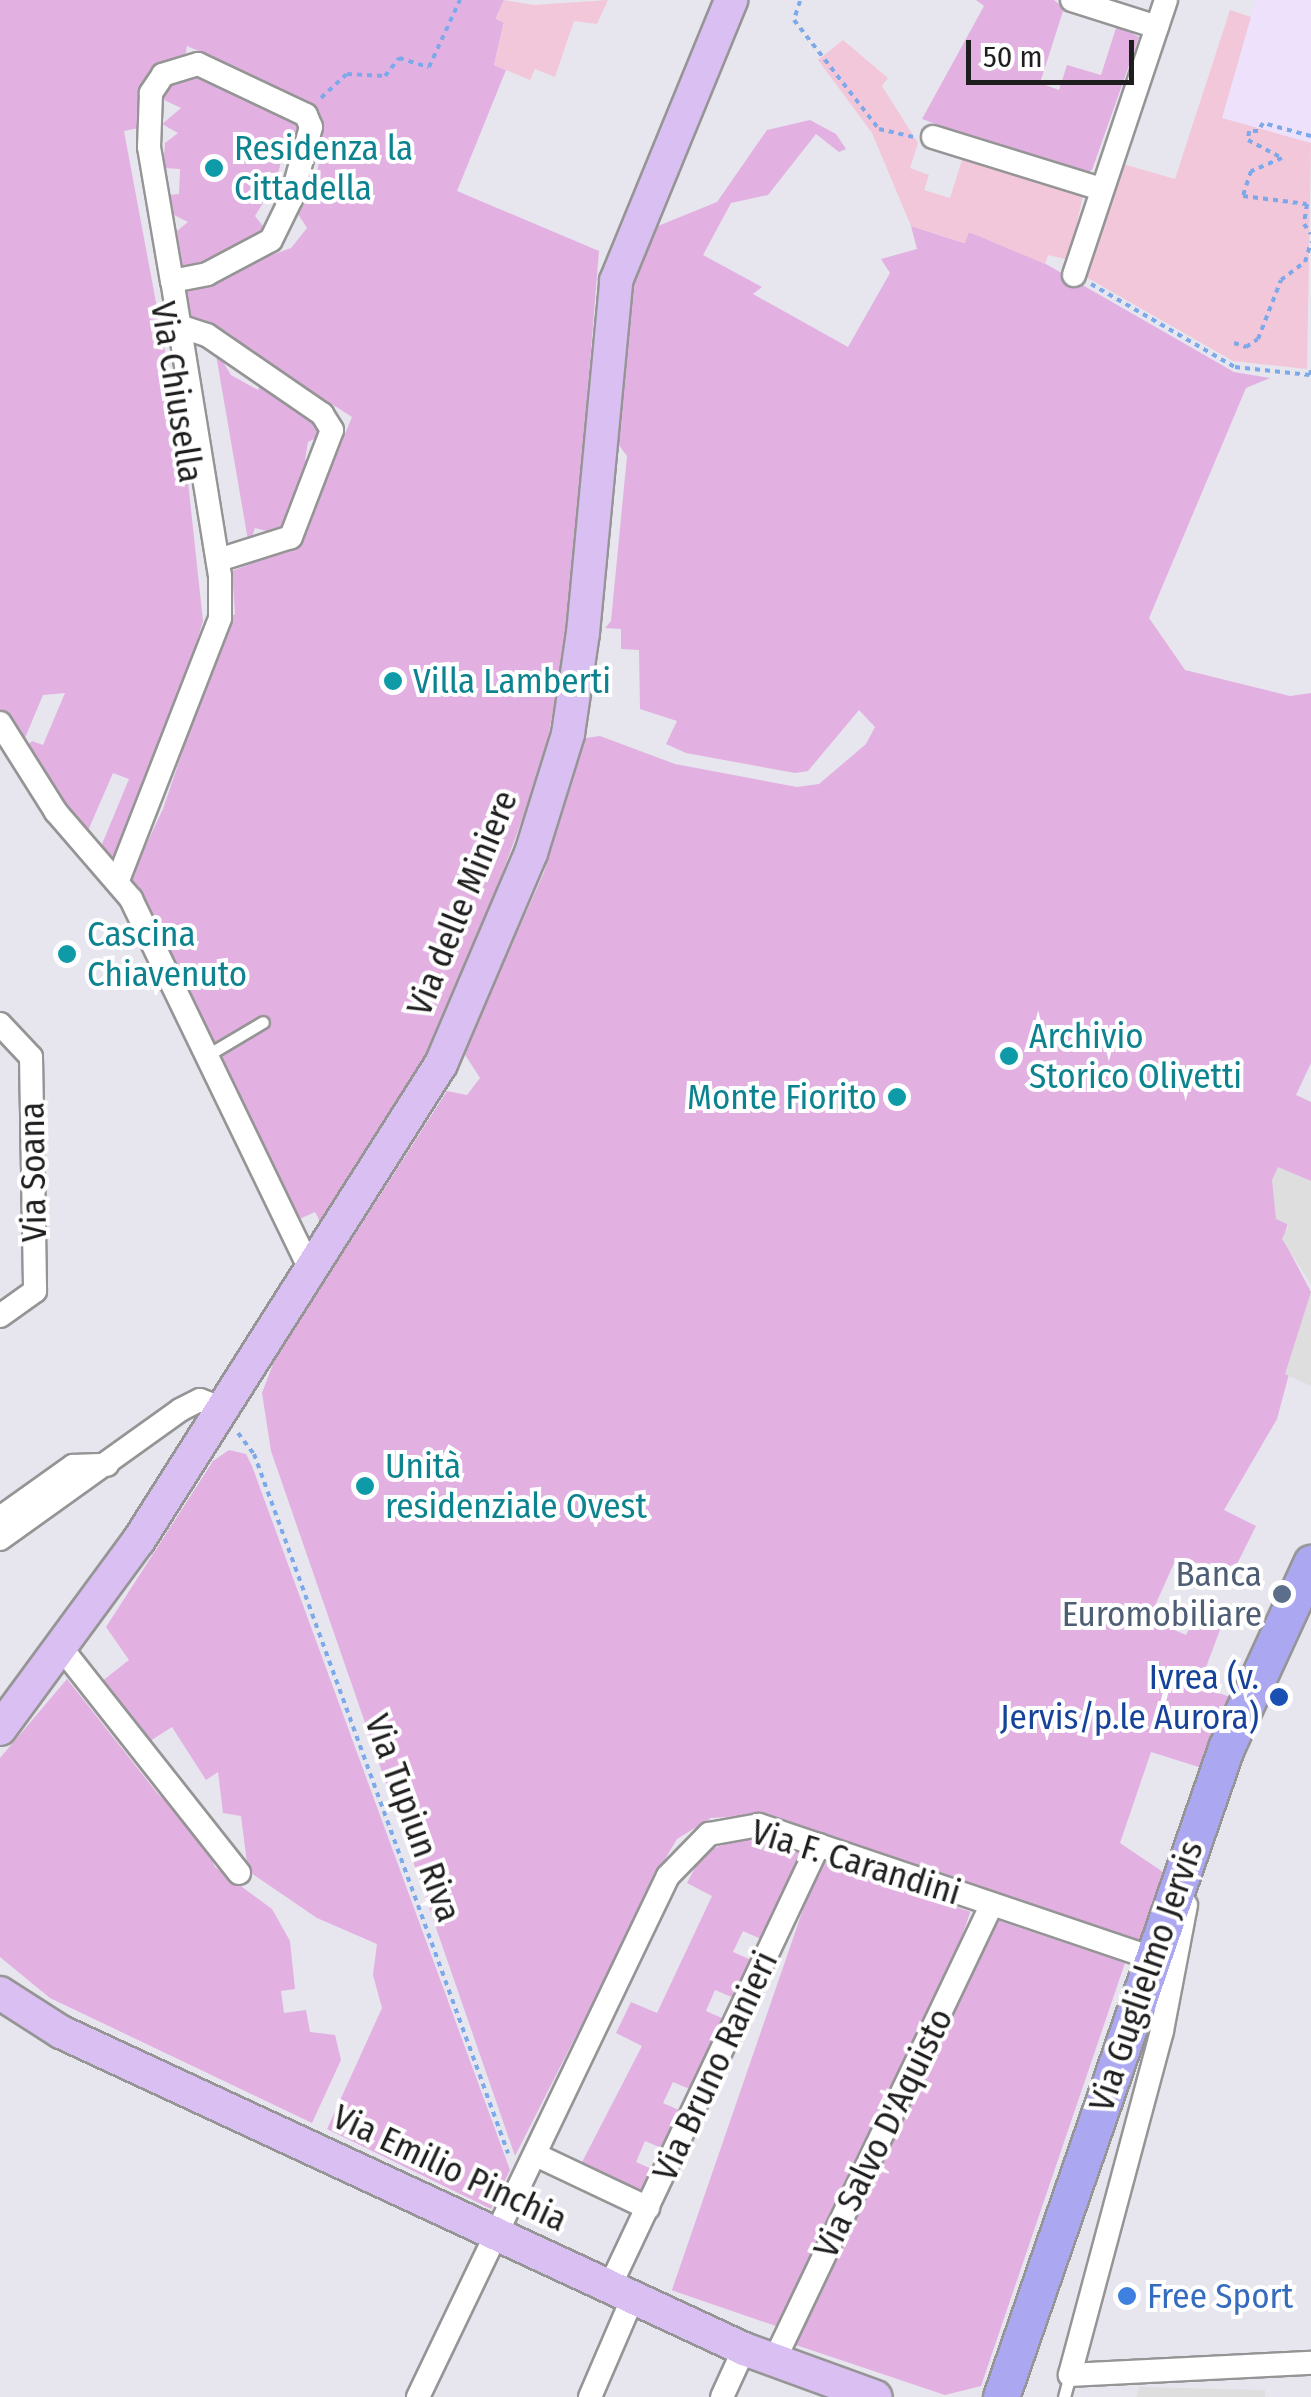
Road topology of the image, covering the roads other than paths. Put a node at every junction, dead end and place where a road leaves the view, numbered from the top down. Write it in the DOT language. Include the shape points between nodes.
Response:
graph roads {
  1 [pos="730,0"];
  2 [pos="1072,0"];
  3 [pos="1166,0"];
  4 [pos="1157,27"];
  5 [pos="932,137"];
  6 [pos="138,158"];
  7 [pos="1102,190"];
  8 [pos="1074,275"];
  9 [pos="172,281"];
  10 [pos="179,326"];
  11 [pos="218,560"];
  12 [pos="215,626"];
  13 [pos="0,723"];
  14 [pos="118,880"];
  15 [pos="263,1022"];
  16 [pos="0,1024"];
  17 [pos="202,1058"];
  18 [pos="310,1270"];
  19 [pos="0,1316"];
  20 [pos="221,1408"];
  21 [pos="110,1465"];
  22 [pos="0,1518"];
  23 [pos="0,1539"];
  24 [pos="1311,1563"];
  25 [pos="63,1650"];
  26 [pos="0,1729"];
  27 [pos="818,1845"];
  28 [pos="1184,1862"];
  29 [pos="239,1874"];
  30 [pos="992,1904"];
  31 [pos="1151,1958"];
  32 [pos="0,1993"];
  33 [pos="536,2155"];
  34 [pos="648,2208"];
  35 [pos="497,2232"];
  36 [pos="622,2292"];
  37 [pos="759,2355"];
  38 [pos="1311,2363"];
  39 [pos="1067,2386"];
  40 [pos="418,2397"];
  41 [pos="590,2397"];
  42 [pos="722,2397"];
  43 [pos="876,2397"];
  44 [pos="1001,2397"];
  1 -- 18 [label="street, Via delle Miniere" via="616,281 583,634 568,734 531,853 441,1064"];
  2 -- 4 [label="street"];
  3 -- 4 [label="street"];
  4 -- 7 [label="street"];
  5 -- 7 [label="street"];
  6 -- 12 [label="street, Via Chiusella"];
  7 -- 8 [label="street"];
  9 -- 9 [label="street, Via Chiusella" via="206,274 271,240 291,199 310,120 198,64 173,69 157,82 149,147"];
  9 -- 10 [label="street, Via Chiusella"];
  10 -- 11 [label="street, Via Chiusella"];
  10 -- 11 [label="street, Via Chiusella" via="207,335 322,414 332,430 291,537"];
  11 -- 12 [label="street, Via Chiusella"];
  12 -- 14 [label="street, Via Chiusella"];
  13 -- 14 [label="street" via="56,812"];
  14 -- 17 [label="street"];
  15 -- 17 [label="lane"];
  16 -- 19 [label="street, Via Soana" via="31,1058 35,1291"];
  17 -- 18 [label="street"];
  18 -- 20 [label="street, Via delle Miniere"];
  20 -- 21 [label="street" via="200,1400 180,1410"];
  20 -- 25 [label="street, Via delle Miniere"];
  21 -- 22 [label="street" via="73,1466"];
  21 -- 23 [label="street" via="36,1508"];
  24 -- 28 [label="main road, Via Guglielmo Jervis" via="1226,1748"];
  25 -- 26 [label="street, Via delle Miniere"];
  25 -- 29 [label="street"];
  27 -- 30 [label="street, Via F. Carandini"];
  27 -- 33 [label="street, Via F. Carandini" via="740,1824 708,1834 680,1858"];
  27 -- 34 [label="street, Via Bruno Ranieri"];
  28 -- 31 [label="main road, Via Guglielmo Jervis"];
  28 -- 39 [label="street" via="1191,1875 1162,2030"];
  30 -- 31 [label="street, Via F. Carandini"];
  30 -- 37 [label="street, Via Salvo D'Aquisto"];
  31 -- 44 [label="main road, Via Guglielmo Jervis"];
  32 -- 35 [label="street, Via Emilio Pinchia" via="61,2032"];
  33 -- 34 [label="street"];
  33 -- 35 [label="street, Via F. Carandini"];
  34 -- 36 [label="street, Via Bruno Ranieri"];
  35 -- 36 [label="street, Via Emilio Pinchia"];
  35 -- 40 [label="street, Via F. Carandini"];
  36 -- 37 [label="street, Via Emilio Pinchia"];
  36 -- 41 [label="street, Via Bruno Ranieri"];
  37 -- 42 [label="street, Via Salvo D'Aquisto"];
  37 -- 43 [label="street, Via Emilio Pinchia"];
  38 -- 39 [label="street"];
}
